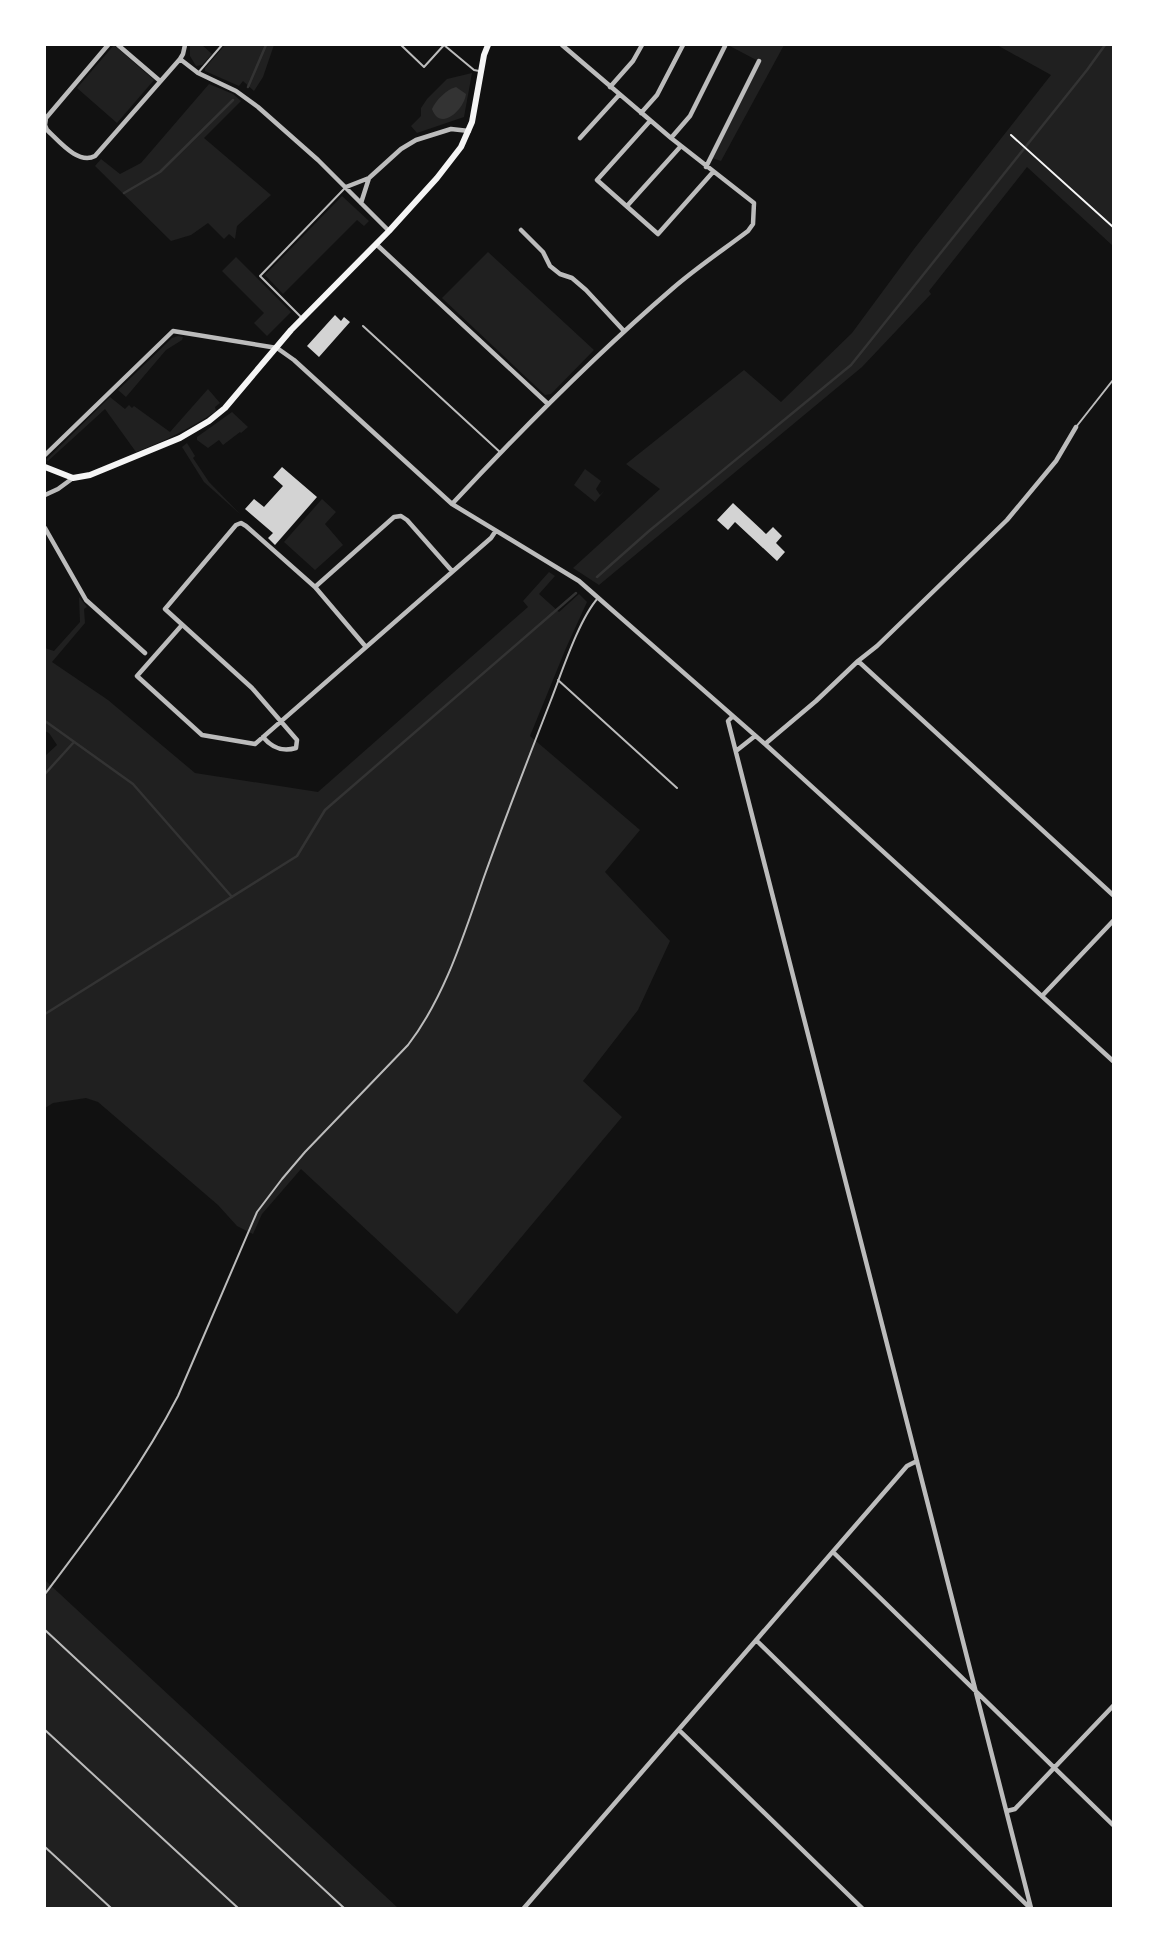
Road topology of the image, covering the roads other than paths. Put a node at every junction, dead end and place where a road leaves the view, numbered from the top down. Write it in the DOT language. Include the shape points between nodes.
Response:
graph roads {
  1 [pos="108,45"];
  2 [pos="118,45"];
  3 [pos="185,45"];
  4 [pos="222,45"];
  5 [pos="401,45"];
  6 [pos="488,45"];
  7 [pos="562,45"];
  8 [pos="642,45"];
  9 [pos="683,45"];
  10 [pos="725,46"];
  11 [pos="180,59"];
  12 [pos="759,61"];
  13 [pos="481,71"];
  14 [pos="198,73"];
  15 [pos="160,82"];
  16 [pos="610,87"];
  17 [pos="619,94"];
  18 [pos="641,113"];
  19 [pos="650,121"];
  20 [pos="45,122"];
  21 [pos="469,131"];
  22 [pos="580,138"];
  23 [pos="671,138"];
  24 [pos="681,146"];
  25 [pos="706,167"];
  26 [pos="712,172"];
  27 [pos="369,178"];
  28 [pos="346,188"];
  29 [pos="361,203"];
  30 [pos="627,206"];
  31 [pos="521,230"];
  32 [pos="389,231"];
  33 [pos="376,244"];
  34 [pos="302,318"];
  35 [pos="363,326"];
  36 [pos="624,331"];
  37 [pos="276,348"];
  38 [pos="1113,380"];
  39 [pos="548,404"];
  40 [pos="1076,427"];
  41 [pos="501,453"];
  42 [pos="45,456"];
  43 [pos="45,467"];
  44 [pos="73,478"];
  45 [pos="45,495"];
  46 [pos="452,504"];
  47 [pos="45,528"];
  48 [pos="495,532"];
  49 [pos="452,571"];
  50 [pos="315,587"];
  51 [pos="598,598"];
  52 [pos="182,625"];
  53 [pos="366,647"];
  54 [pos="145,653"];
  55 [pos="858,661"];
  56 [pos="558,680"];
  57 [pos="732,717"];
  58 [pos="282,722"];
  59 [pos="755,736"];
  60 [pos="263,737"];
  61 [pos="765,744"];
  62 [pos="736,751"];
  63 [pos="677,788"];
  64 [pos="1113,895"];
  65 [pos="1113,920"];
  66 [pos="1042,996"];
  67 [pos="1113,1061"];
  68 [pos="917,1461"];
  69 [pos="833,1552"];
  70 [pos="45,1594"];
  71 [pos="45,1630"];
  72 [pos="756,1640"];
  73 [pos="976,1691"];
  74 [pos="1113,1706"];
  75 [pos="45,1730"];
  76 [pos="679,1730"];
  77 [pos="1055,1768"];
  78 [pos="1007,1811"];
  79 [pos="1113,1825"];
  80 [pos="45,1847"];
  81 [pos="111,1908"];
  82 [pos="238,1908"];
  83 [pos="344,1908"];
  84 [pos="524,1908"];
  85 [pos="862,1908"];
  86 [pos="1031,1908"];
  1 -- 20 [label="street" via="51,110"];
  2 -- 15 [label="street"];
  3 -- 11 [label="street"];
  4 -- 14 [label="lane"];
  5 -- 13 [label="lane" via="424,67 444,45 474,70"];
  6 -- 13 [label="main road"];
  7 -- 16 [label="street"];
  8 -- 16 [label="street" via="633,61"];
  9 -- 18 [label="street" via="657,95"];
  10 -- 23 [label="street" via="690,116"];
  11 -- 14 [label="street"];
  11 -- 15 [label="street"];
  12 -- 25 [label="street"];
  13 -- 21 [label="main road"];
  14 -- 28 [label="street" via="244,96"];
  15 -- 20 [label="street" via="90,158 77,156 47,130"];
  16 -- 17 [label="street"];
  17 -- 18 [label="street"];
  17 -- 22 [label="street"];
  18 -- 19 [label="street"];
  19 -- 23 [label="street"];
  19 -- 30 [label="street" via="597,180"];
  21 -- 27 [label="street" via="451,129 416,140"];
  21 -- 32 [label="main road" via="437,178"];
  23 -- 24 [label="street"];
  24 -- 25 [label="street"];
  24 -- 30 [label="street"];
  25 -- 26 [label="street"];
  26 -- 30 [label="street" via="658,234"];
  26 -- 36 [label="street" via="754,203 753,224"];
  27 -- 28 [label="street"];
  27 -- 29 [label="street"];
  28 -- 29 [label="street"];
  28 -- 34 [label="lane" via="260,276"];
  29 -- 32 [label="street"];
  31 -- 36 [label="street" via="543,252 550,266 586,290"];
  32 -- 33 [label="main road"];
  33 -- 34 [label="main road"];
  33 -- 39 [label="street"];
  34 -- 37 [label="main road"];
  35 -- 41 [label="lane"];
  36 -- 39 [label="street"];
  37 -- 42 [label="street" via="173,331"];
  37 -- 44 [label="main road" via="225,408 209,421 172,442 90,475"];
  37 -- 46 [label="street" via="294,360"];
  38 -- 40 [label="lane"];
  39 -- 41 [label="street"];
  40 -- 55 [label="street" via="1056,461 1007,520"];
  41 -- 46 [label="street"];
  43 -- 44 [label="main road"];
  44 -- 45 [label="street"];
  46 -- 48 [label="street"];
  47 -- 54 [label="street" via="86,600"];
  48 -- 49 [label="street"];
  48 -- 51 [label="street" via="579,581"];
  49 -- 50 [label="street" via="401,516 394,517"];
  49 -- 53 [label="street"];
  50 -- 52 [label="street" via="241,524 236,525 165,609"];
  50 -- 53 [label="street"];
  51 -- 56 [label="lane" via="589,608"];
  51 -- 57 [label="street"];
  52 -- 58 [label="street" via="252,688"];
  52 -- 60 [label="street" via="139,673 139,680 202,735 255,744"];
  53 -- 58 [label="street"];
  55 -- 61 [label="street"];
  55 -- 64 [label="street"];
  56 -- 63 [label="lane"];
  56 -- 70 [label="lane" via="460,945 423,1026 294,1165 260,1207 246,1232 166,1419 121,1493"];
  57 -- 59 [label="street"];
  57 -- 62 [label="street" via="728,721"];
  58 -- 60 [label="street"];
  58 -- 60 [label="street" via="297,740 296,748 271,746"];
  59 -- 61 [label="street"];
  59 -- 62 [label="street"];
  61 -- 66 [label="street"];
  62 -- 68 [label="street"];
  65 -- 66 [label="street"];
  66 -- 67 [label="street"];
  68 -- 69 [label="street" via="907,1466"];
  68 -- 73 [label="street"];
  69 -- 72 [label="street"];
  69 -- 73 [label="street"];
  71 -- 83 [label="lane"];
  72 -- 76 [label="street"];
  72 -- 86 [label="street"];
  73 -- 77 [label="street"];
  73 -- 78 [label="street"];
  74 -- 77 [label="street"];
  75 -- 82 [label="lane"];
  76 -- 84 [label="street"];
  76 -- 85 [label="street"];
  77 -- 78 [label="street" via="1015,1809"];
  77 -- 79 [label="street"];
  78 -- 86 [label="street"];
  80 -- 81 [label="lane"];
}
